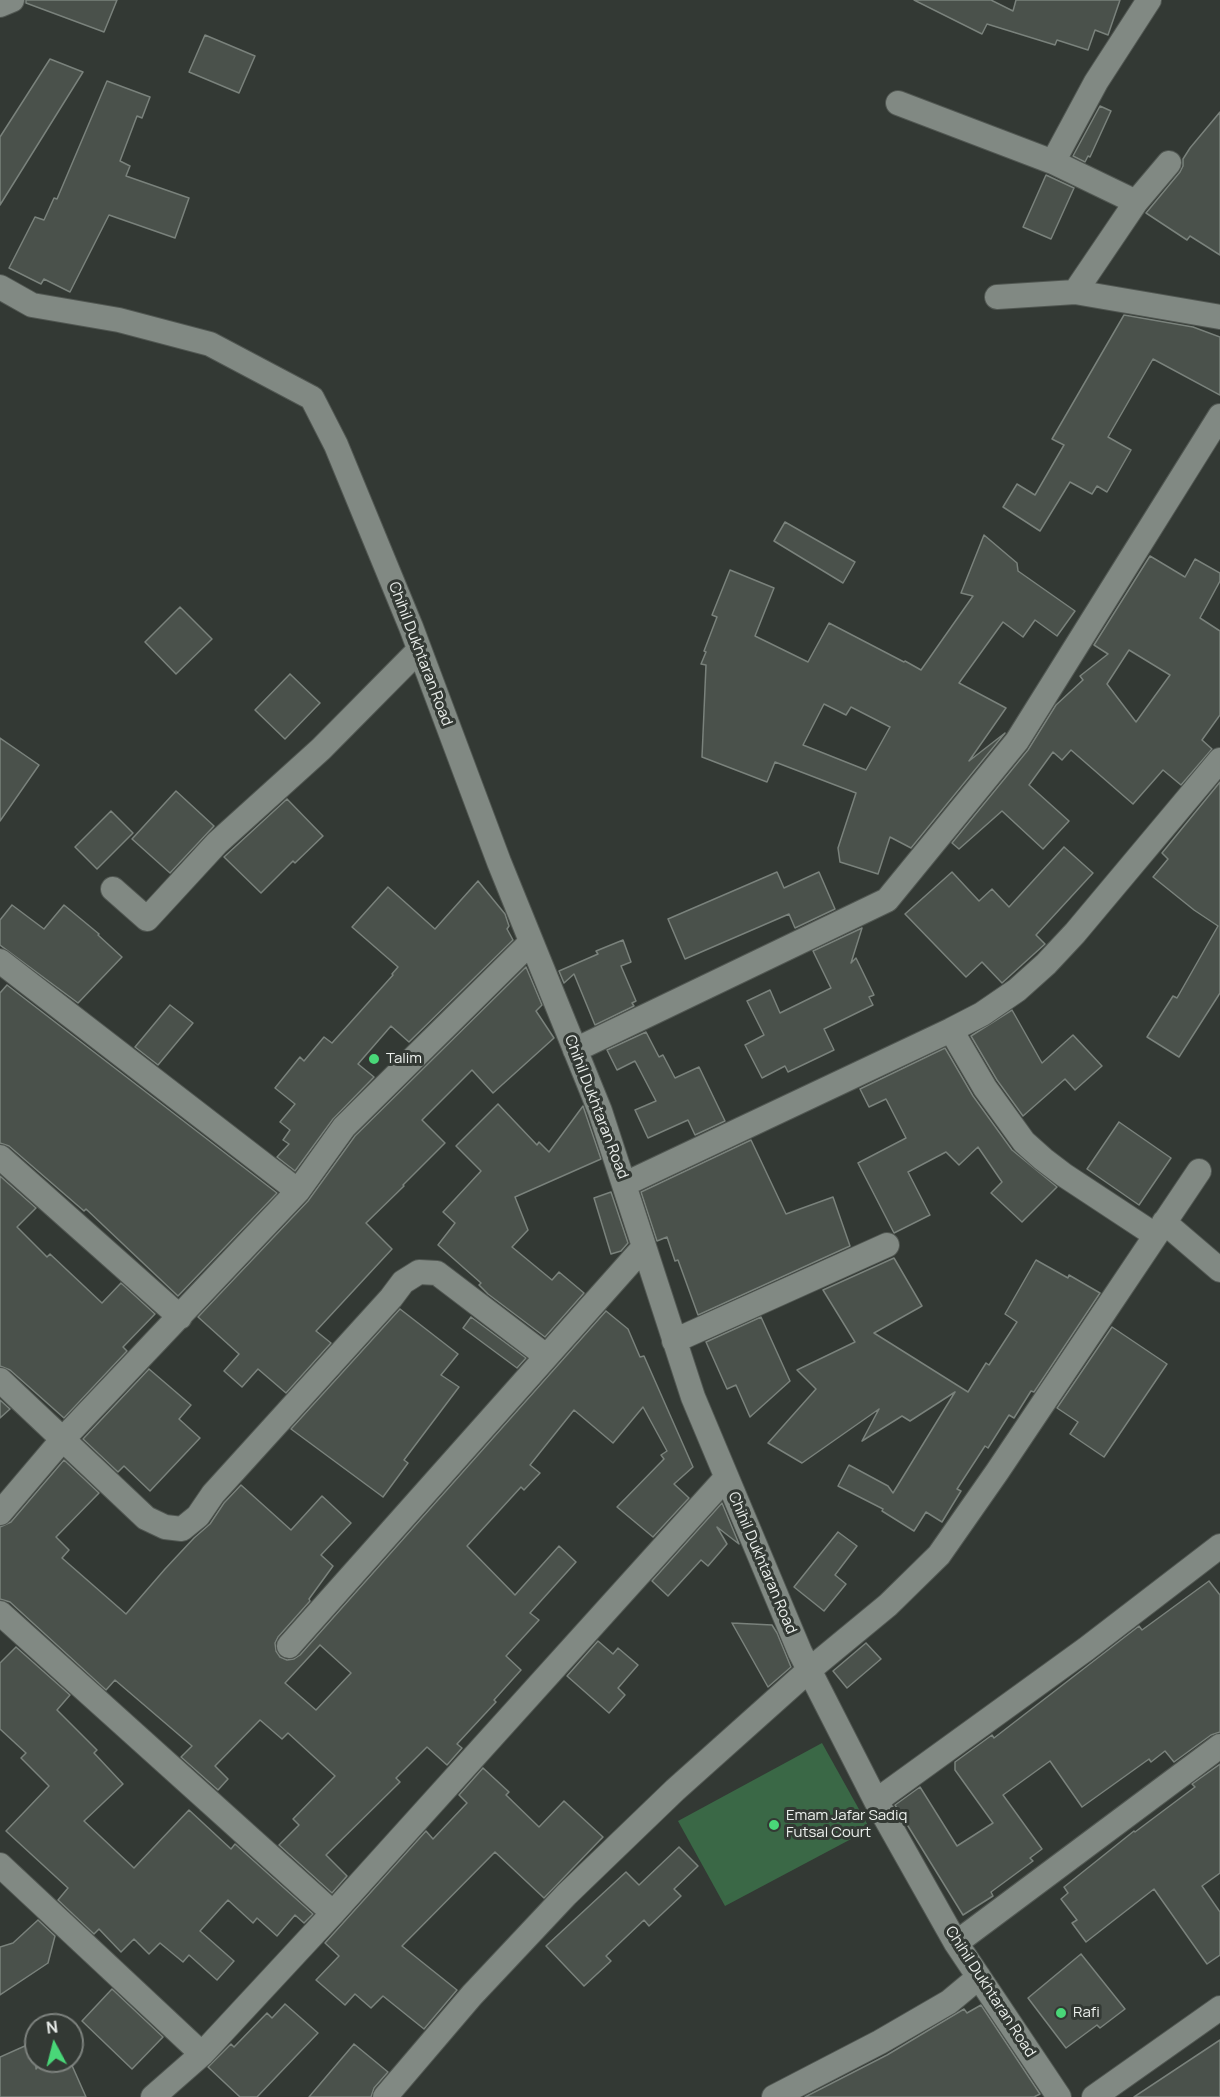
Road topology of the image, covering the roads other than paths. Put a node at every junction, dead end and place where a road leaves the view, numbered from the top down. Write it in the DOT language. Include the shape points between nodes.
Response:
graph roads {
  1 [pos="12,0"];
  2 [pos="1149,0"];
  3 [pos="0,5"];
  4 [pos="898,103"];
  5 [pos="1053,162"];
  6 [pos="1169,163"];
  7 [pos="1136,202"];
  8 [pos="0,287"];
  9 [pos="1076,292"];
  10 [pos="997,297"];
  11 [pos="1220,317"];
  12 [pos="1220,416"];
  13 [pos="419,650"];
  14 [pos="1220,760"];
  15 [pos="113,890"];
  16 [pos="531,942"];
  17 [pos="0,961"];
  18 [pos="951,1030"];
  19 [pos="575,1050"];
  20 [pos="0,1157"];
  21 [pos="1199,1171"];
  22 [pos="625,1184"];
  23 [pos="298,1191"];
  24 [pos="1159,1229"];
  25 [pos="887,1245"];
  26 [pos="644,1247"];
  27 [pos="1220,1270"];
  28 [pos="180,1317"];
  29 [pos="675,1341"];
  30 [pos="546,1356"];
  31 [pos="0,1380"];
  32 [pos="62,1440"];
  33 [pos="726,1479"];
  34 [pos="0,1513"];
  35 [pos="1220,1546"];
  36 [pos="0,1613"];
  37 [pos="289,1646"];
  38 [pos="808,1671"];
  39 [pos="1220,1746"];
  40 [pos="876,1801"];
  41 [pos="0,1865"];
  42 [pos="333,1913"];
  43 [pos="956,1943"];
  44 [pos="979,1977"];
  45 [pos="1220,2008"];
  46 [pos="202,2054"];
  47 [pos="153,2097"];
  48 [pos="385,2097"];
  49 [pos="774,2097"];
  50 [pos="1059,2097"];
  51 [pos="1094,2097"];
  1 -- 3 [label="street"];
  2 -- 5 [label="street" via="1096,82"];
  4 -- 5 [label="street"];
  5 -- 7 [label="street"];
  6 -- 7 [label="street"];
  7 -- 9 [label="street"];
  8 -- 13 [label="street, Chihil Dukhtaran Road" via="32,305 119,320 210,344 312,399 336,445"];
  9 -- 10 [label="street"];
  9 -- 11 [label="street"];
  12 -- 19 [label="street" via="1017,741 887,900"];
  13 -- 15 [label="street" via="321,749 217,843 147,919"];
  13 -- 16 [label="street, Chihil Dukhtaran Road"];
  14 -- 18 [label="street" via="1046,964 1017,990"];
  16 -- 19 [label="street, Chihil Dukhtaran Road"];
  16 -- 23 [label="street" via="344,1127"];
  17 -- 23 [label="street"];
  18 -- 22 [label="street"];
  18 -- 24 [label="street" via="985,1088 1024,1142 1064,1175"];
  19 -- 22 [label="street, Chihil Dukhtaran Road"];
  20 -- 28 [label="street"];
  21 -- 24 [label="street"];
  22 -- 26 [label="street, Chihil Dukhtaran Road"];
  23 -- 28 [label="street"];
  24 -- 27 [label="street"];
  24 -- 38 [label="street" via="939,1555 888,1605"];
  25 -- 29 [label="street"];
  26 -- 29 [label="street, Chihil Dukhtaran Road"];
  26 -- 30 [label="street"];
  28 -- 32 [label="street"];
  29 -- 33 [label="street, Chihil Dukhtaran Road"];
  30 -- 32 [label="street" via="444,1277 419,1272 403,1282 213,1494 198,1516 182,1529 165,1527 146,1518"];
  30 -- 37 [label="street"];
  31 -- 32 [label="street"];
  32 -- 34 [label="street"];
  33 -- 38 [label="street, Chihil Dukhtaran Road"];
  33 -- 42 [label="street"];
  35 -- 40 [label="street"];
  36 -- 42 [label="street"];
  38 -- 40 [label="street, Chihil Dukhtaran Road"];
  38 -- 48 [label="street" via="675,1790 566,1896 472,1995"];
  39 -- 43 [label="street"];
  40 -- 43 [label="street, Chihil Dukhtaran Road"];
  41 -- 46 [label="street"];
  42 -- 46 [label="street"];
  43 -- 44 [label="street, Chihil Dukhtaran Road"];
  44 -- 49 [label="street" via="939,2008"];
  44 -- 50 [label="street, Chihil Dukhtaran Road"];
  45 -- 51 [label="street"];
  46 -- 47 [label="street"];
}
